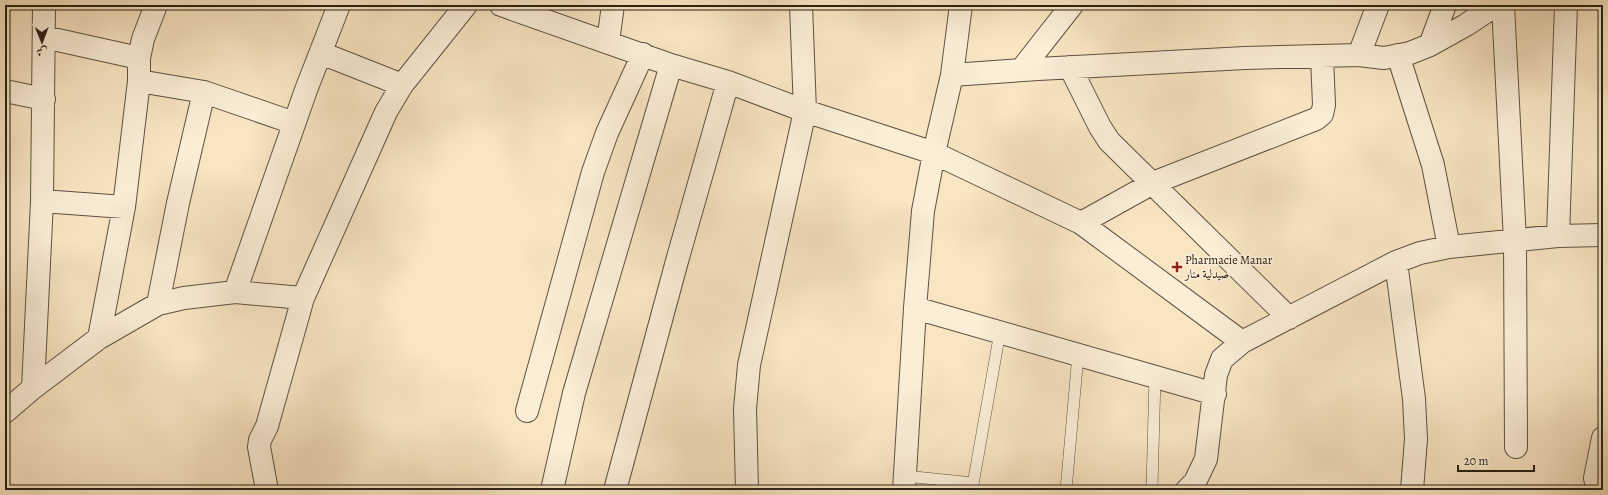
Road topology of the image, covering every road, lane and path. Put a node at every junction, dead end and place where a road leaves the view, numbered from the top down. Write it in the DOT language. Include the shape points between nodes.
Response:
graph roads {
  1 [pos="44,5"];
  2 [pos="156,5"];
  3 [pos="339,5"];
  4 [pos="466,5"];
  5 [pos="613,5"];
  6 [pos="802,5"];
  7 [pos="961,5"];
  8 [pos="1072,5"];
  9 [pos="1378,5"];
  10 [pos="1446,5"];
  11 [pos="1496,5"];
  12 [pos="1503,5"];
  13 [pos="1566,5"];
  14 [pos="509,6"];
  15 [pos="44,37"];
  16 [pos="608,42"];
  17 [pos="1430,45"];
  18 [pos="321,53"];
  19 [pos="643,54"];
  20 [pos="1359,55"];
  21 [pos="1398,55"];
  22 [pos="1322,57"];
  23 [pos="139,58"];
  24 [pos="671,65"];
  25 [pos="1070,67"];
  26 [pos="1021,70"];
  27 [pos="952,75"];
  28 [pos="139,81"];
  29 [pos="728,82"];
  30 [pos="402,85"];
  31 [pos="5,91"];
  32 [pos="204,92"];
  33 [pos="44,99"];
  34 [pos="805,112"];
  35 [pos="294,123"];
  36 [pos="934,153"];
  37 [pos="1153,182"];
  38 [pos="42,201"];
  39 [pos="124,207"];
  40 [pos="1081,223"];
  41 [pos="1603,235"];
  42 [pos="1558,236"];
  43 [pos="1514,241"];
  44 [pos="1449,247"];
  45 [pos="1396,262"];
  46 [pos="235,292"];
  47 [pos="303,298"];
  48 [pos="158,304"];
  49 [pos="915,308"];
  50 [pos="1289,318"];
  51 [pos="1000,332"];
  52 [pos="99,338"];
  53 [pos="1242,342"];
  54 [pos="1078,355"];
  55 [pos="1155,377"];
  56 [pos="33,388"];
  57 [pos="1215,394"];
  58 [pos="5,412"];
  59 [pos="527,412"];
  60 [pos="1603,438"];
  61 [pos="1516,447"];
  62 [pos="904,483"];
  63 [pos="972,486"];
  64 [pos="1603,486"];
  65 [pos="1193,487"];
  66 [pos="267,490"];
  67 [pos="552,490"];
  68 [pos="615,490"];
  69 [pos="747,490"];
  70 [pos="1066,490"];
  71 [pos="1154,490"];
  72 [pos="1412,490"];
  1 -- 15 [label="street"];
  2 -- 23 [label="street"];
  3 -- 18 [label="street"];
  4 -- 30 [label="street"];
  5 -- 16 [label="street"];
  6 -- 34 [label="street"];
  7 -- 27 [label="street"];
  8 -- 26 [label="street"];
  9 -- 20 [label="street"];
  10 -- 17 [label="street"];
  11 -- 17 [label="street"];
  12 -- 43 [label="street"];
  13 -- 42 [label="street"];
  14 -- 16 [label="street"];
  15 -- 23 [label="street"];
  15 -- 33 [label="street"];
  16 -- 19 [label="street"];
  17 -- 21 [label="street"];
  18 -- 30 [label="street"];
  18 -- 35 [label="street"];
  19 -- 24 [label="street"];
  19 -- 59 [label="street" via="607,133 593,172"];
  20 -- 21 [label="street" via="1384,58"];
  20 -- 22 [label="street"];
  21 -- 44 [label="street" via="1433,165"];
  22 -- 25 [label="street" via="1245,58"];
  22 -- 37 [label="street" via="1324,104 1322,114 1316,119"];
  23 -- 28 [label="street"];
  24 -- 29 [label="street"];
  24 -- 67 [label="street" via="574,392"];
  25 -- 26 [label="street"];
  25 -- 37 [label="street" via="1109,141"];
  26 -- 27 [label="street"];
  27 -- 36 [label="street"];
  28 -- 32 [label="street"];
  28 -- 39 [label="street"];
  29 -- 34 [label="street"];
  29 -- 68 [label="street"];
  30 -- 47 [label="street" via="386,112"];
  31 -- 33 [label="street"];
  32 -- 35 [label="street"];
  32 -- 48 [label="street"];
  33 -- 38 [label="street"];
  34 -- 36 [label="street"];
  34 -- 69 [label="street" via="749,365 745,409"];
  35 -- 46 [label="street"];
  36 -- 40 [label="street"];
  36 -- 49 [label="street" via="923,211"];
  37 -- 40 [label="street"];
  37 -- 50 [label="street"];
  38 -- 39 [label="street"];
  38 -- 56 [label="street"];
  39 -- 52 [label="street"];
  40 -- 53 [label="street"];
  41 -- 42 [label="street"];
  42 -- 43 [label="street"];
  43 -- 44 [label="street"];
  43 -- 61 [label="street"];
  44 -- 45 [label="street" via="1420,252"];
  45 -- 50 [label="street"];
  45 -- 72 [label="street" via="1414,399 1416,439"];
  46 -- 47 [label="street"];
  46 -- 48 [label="street"];
  47 -- 66 [label="street" via="267,426 260,440"];
  48 -- 52 [label="street"];
  49 -- 51 [label="street"];
  49 -- 62 [label="street"];
  50 -- 53 [label="street"];
  51 -- 54 [label="street"];
  51 -- 63 [label="lane"];
  52 -- 56 [label="street"];
  53 -- 57 [label="street" via="1222,359 1216,375"];
  54 -- 55 [label="street"];
  54 -- 70 [label="lane"];
  55 -- 57 [label="street"];
  55 -- 71 [label="lane" via="1152,462"];
  56 -- 58 [label="street"];
  57 -- 65 [label="street" via="1206,460"];
  60 -- 64 [label="street" via="1595,478 1596,482"];
  62 -- 63 [label="lane"];
}
